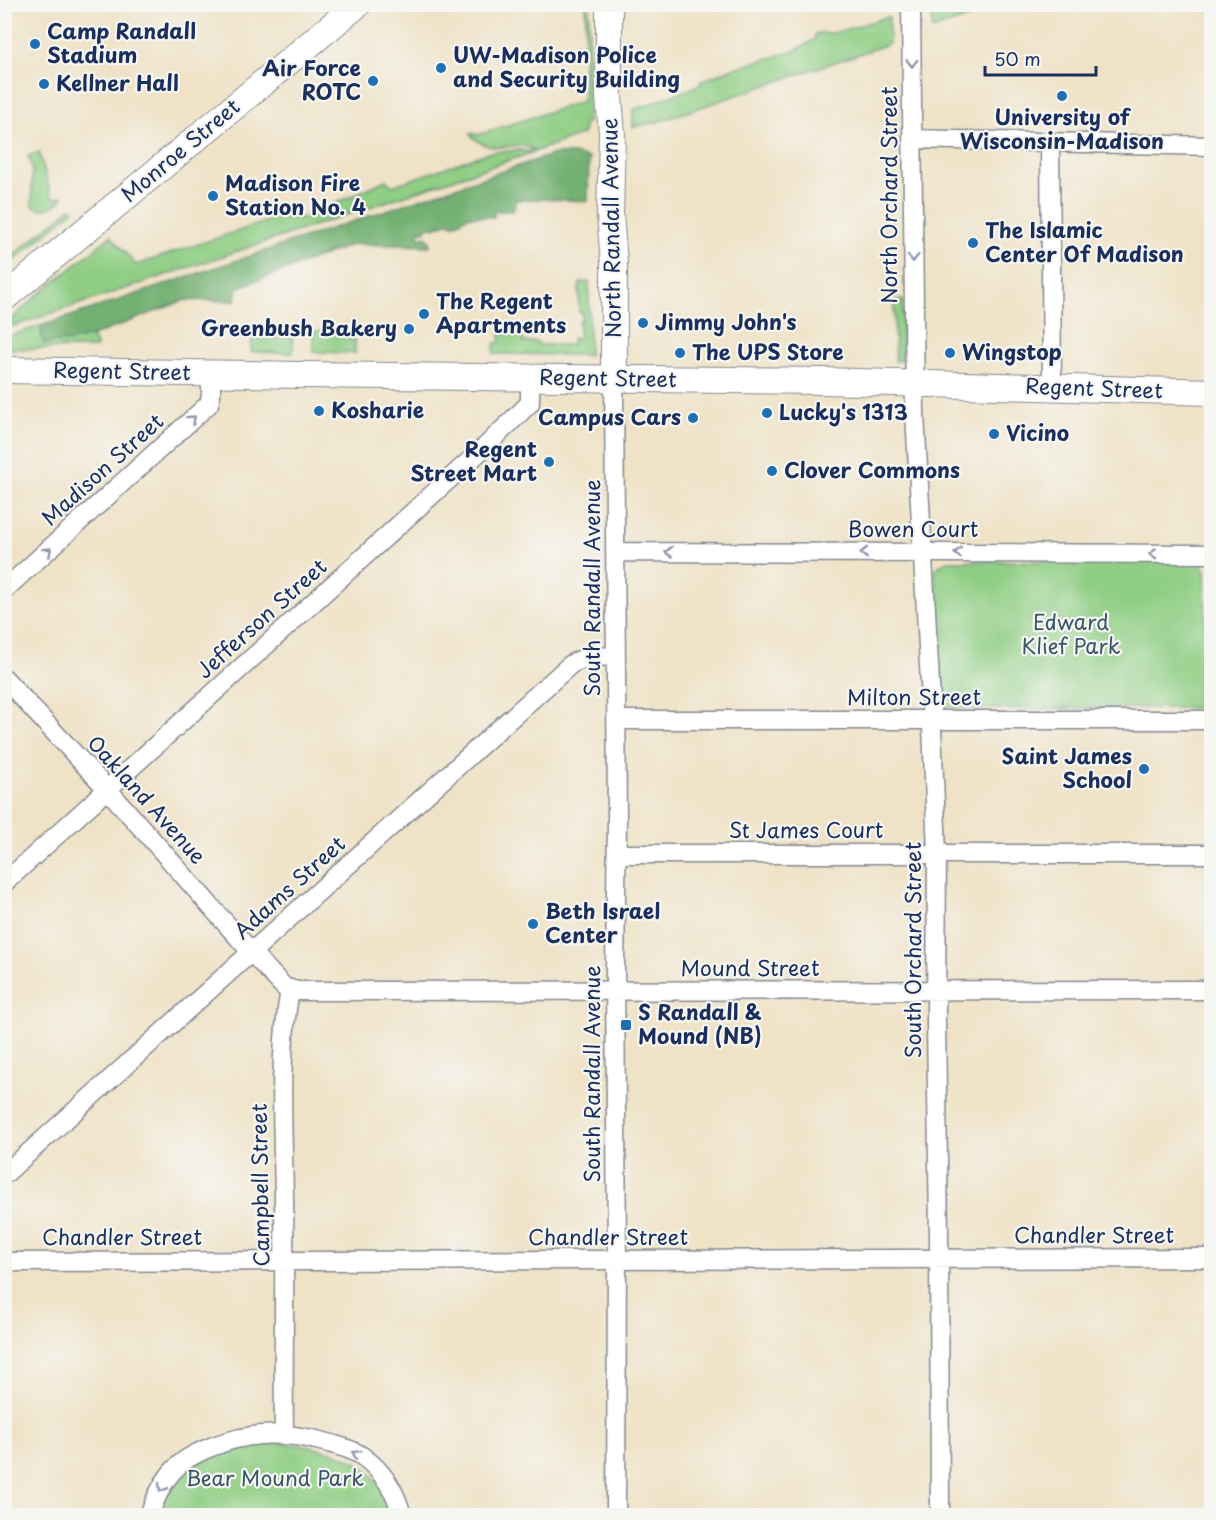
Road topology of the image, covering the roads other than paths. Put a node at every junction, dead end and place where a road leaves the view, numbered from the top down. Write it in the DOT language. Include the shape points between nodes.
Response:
graph roads {
  1 [pos="358,4"];
  2 [pos="609,4"];
  3 [pos="911,4"];
  4 [pos="912,139"];
  5 [pos="1050,142"];
  6 [pos="1212,146"];
  7 [pos="95,223"];
  8 [pos="4,278"];
  9 [pos="4,297"];
  10 [pos="4,370"];
  11 [pos="211,373"];
  12 [pos="530,378"];
  13 [pos="614,379"];
  14 [pos="914,384"];
  15 [pos="1052,388"];
  16 [pos="1212,392"];
  17 [pos="615,552"];
  18 [pos="922,553"];
  19 [pos="1212,554"];
  20 [pos="4,591"];
  21 [pos="615,657"];
  22 [pos="4,678"];
  23 [pos="616,720"];
  24 [pos="931,720"];
  25 [pos="1212,720"];
  26 [pos="108,790"];
  27 [pos="617,854"];
  28 [pos="937,854"];
  29 [pos="1212,854"];
  30 [pos="4,883"];
  31 [pos="252,952"];
  32 [pos="290,989"];
  33 [pos="1212,990"];
  34 [pos="615,991"];
  35 [pos="936,991"];
  36 [pos="4,1175"];
  37 [pos="1212,1258"];
  38 [pos="285,1260"];
  39 [pos="617,1260"];
  40 [pos="939,1260"];
  41 [pos="4,1262"];
  42 [pos="284,1435"];
  43 [pos="149,1515"];
  44 [pos="402,1515"];
  45 [pos="616,1515"];
  46 [pos="939,1515"];
  1 -- 7 [label="main road, Monroe Street"];
  2 -- 13 [label="main road, North Randall Avenue"];
  3 -- 4 [label="street, North Orchard Street, one-way"];
  4 -- 5 [label="street"];
  4 -- 14 [label="street, North Orchard Street, one-way"];
  5 -- 6 [label="street"];
  5 -- 15 [label="street"];
  7 -- 8 [label="main road" via="54,240"];
  7 -- 9 [label="main road, Monroe Street"];
  10 -- 11 [label="main road, Regent Street"];
  11 -- 12 [label="main road, Regent Street"];
  20 -- 11 [label="street, Madison Street, one-way" via="209,404"];
  12 -- 13 [label="main road, Regent Street"];
  12 -- 26 [label="street, Jefferson Street" via="530,403"];
  13 -- 14 [label="main road, Regent Street"];
  13 -- 17 [label="street, South Randall Avenue"];
  14 -- 15 [label="main road, Regent Street"];
  14 -- 18 [label="street, South Orchard Street"];
  15 -- 16 [label="main road, Regent Street"];
  18 -- 17 [label="street, Bowen Court, one-way"];
  17 -- 21 [label="street, South Randall Avenue"];
  19 -- 18 [label="street, Bowen Court, one-way"];
  18 -- 24 [label="street, South Orchard Street"];
  21 -- 23 [label="street, South Randall Avenue"];
  21 -- 31 [label="street, Adams Street" via="582,658 570,665"];
  22 -- 26 [label="street, Oakland Avenue"];
  23 -- 24 [label="street, Milton Street"];
  23 -- 27 [label="street, South Randall Avenue"];
  24 -- 25 [label="street, Milton Street"];
  24 -- 28 [label="street, South Orchard Street"];
  26 -- 30 [label="street, Jefferson Street"];
  26 -- 31 [label="street, Oakland Avenue"];
  27 -- 28 [label="street, St James Court"];
  27 -- 34 [label="street, South Randall Avenue"];
  28 -- 29 [label="street, St James Court"];
  28 -- 35 [label="street, South Orchard Street"];
  31 -- 32 [label="street"];
  31 -- 36 [label="street, Adams Street"];
  32 -- 34 [label="street, Mound Street"];
  32 -- 38 [label="street, Campbell Street" via="282,1059"];
  33 -- 35 [label="street, Mound Street"];
  34 -- 35 [label="street, Mound Street"];
  34 -- 39 [label="street, South Randall Avenue"];
  35 -- 40 [label="street, South Orchard Street"];
  37 -- 40 [label="street, Chandler Street"];
  38 -- 39 [label="street, Chandler Street"];
  38 -- 41 [label="street, Chandler Street"];
  38 -- 42 [label="street, Campbell Street"];
  39 -- 40 [label="street, Chandler Street"];
  39 -- 45 [label="street, South Randall Avenue"];
  40 -- 46 [label="street, South Orchard Street"];
  42 -- 43 [label="street, one-way" via="240,1437 188,1458 168,1477"];
  44 -- 42 [label="street, one-way" via="384,1476 359,1454 316,1440"];
}
